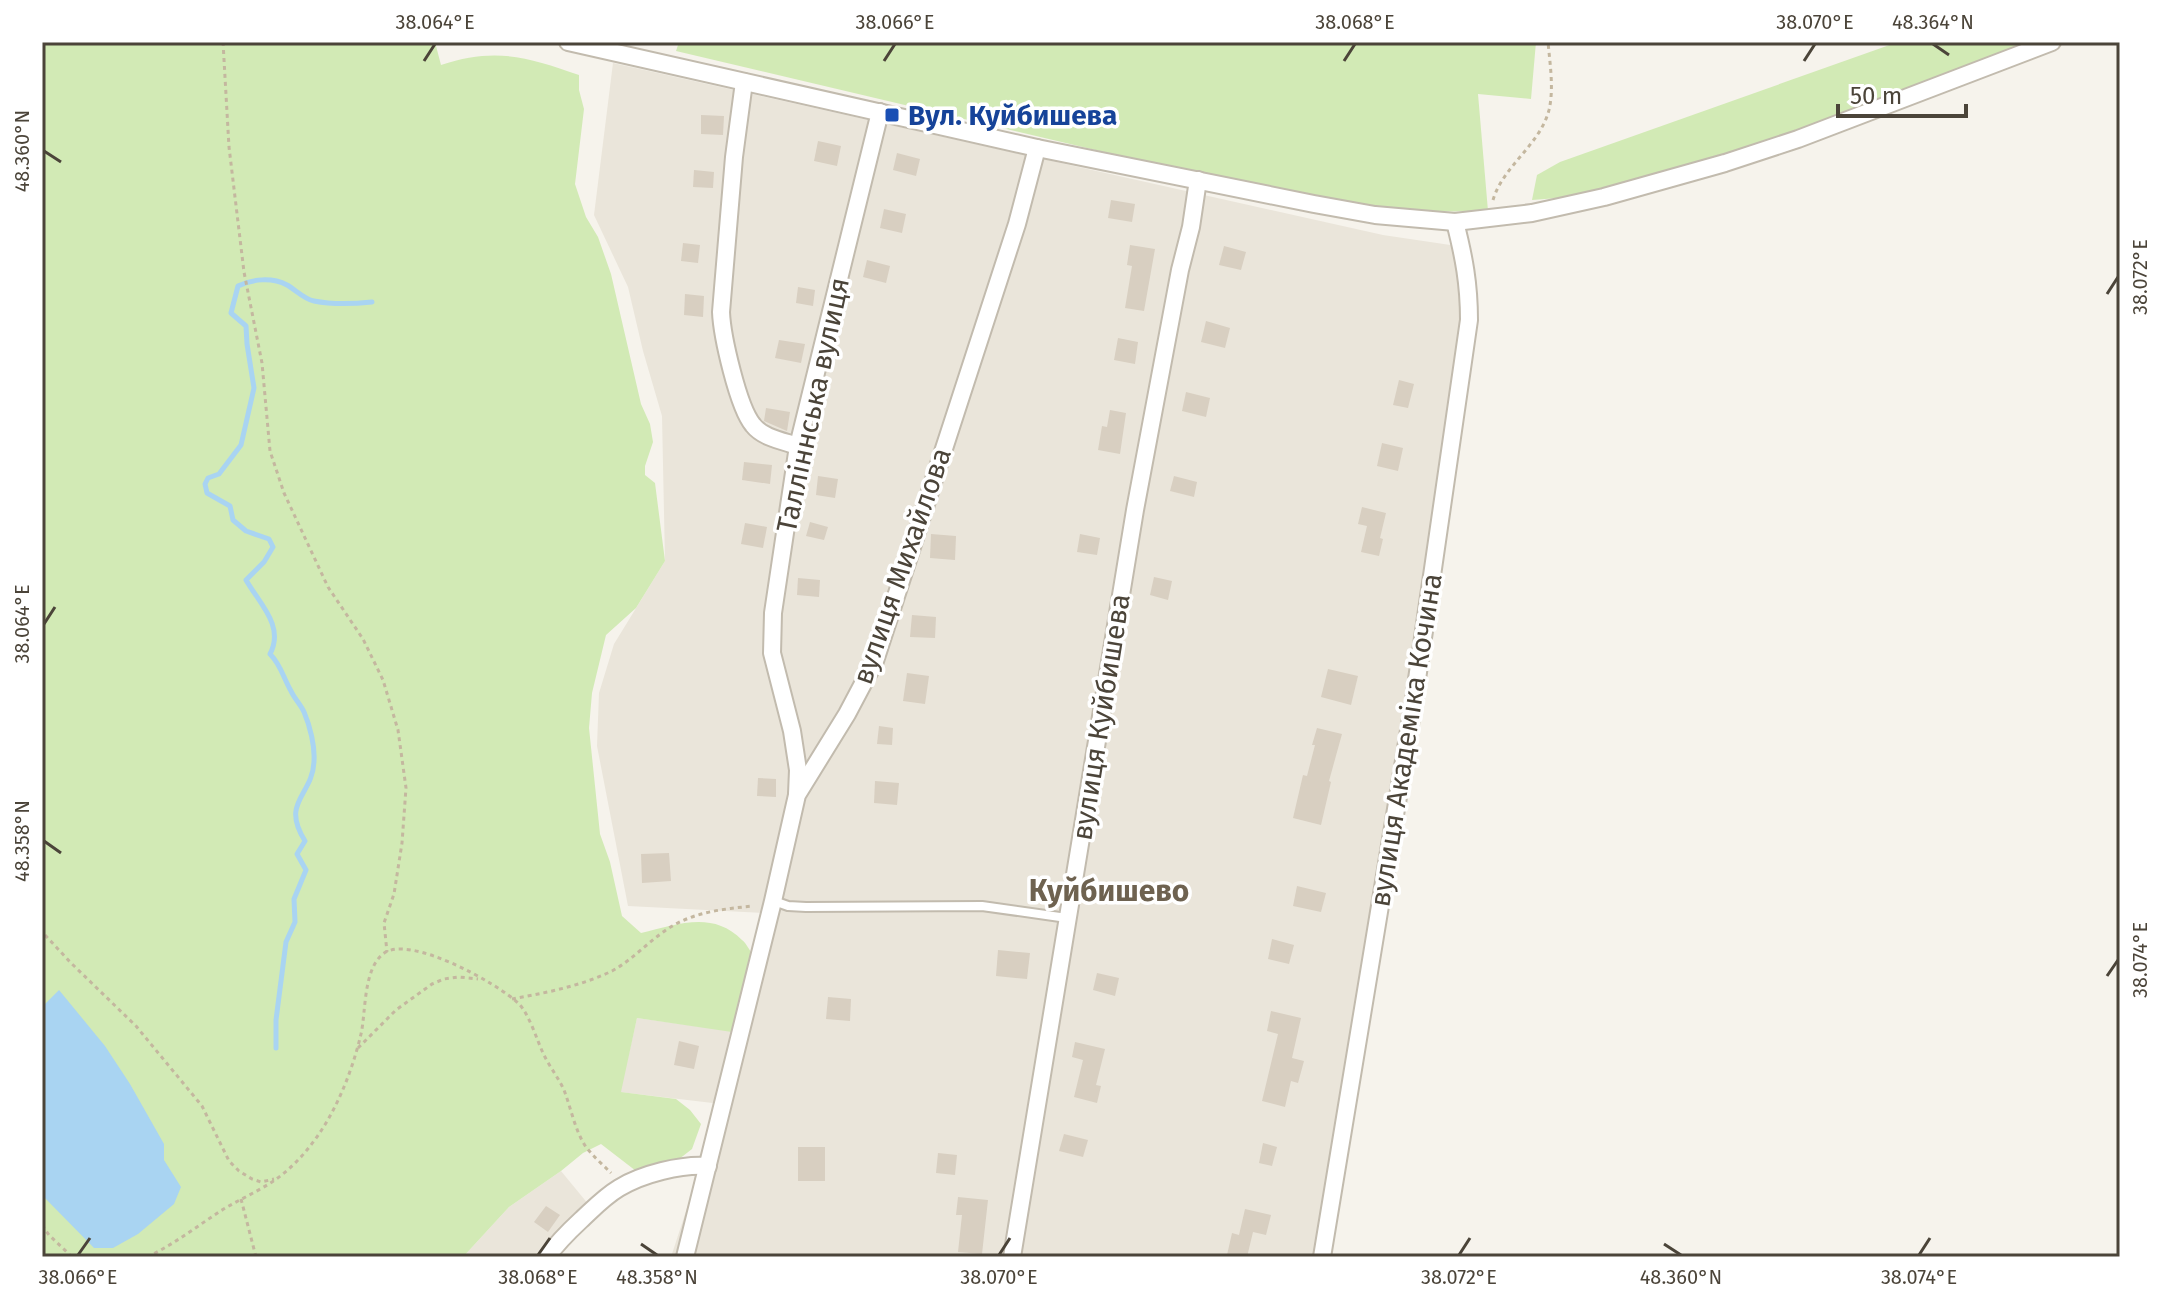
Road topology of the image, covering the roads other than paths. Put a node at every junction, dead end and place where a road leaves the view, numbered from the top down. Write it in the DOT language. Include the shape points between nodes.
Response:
graph roads {
  1 [pos="568,42"];
  2 [pos="2052,42"];
  3 [pos="744,82"];
  4 [pos="880,112"];
  5 [pos="1037,148"];
  6 [pos="1198,180"];
  7 [pos="1455,222"];
  8 [pos="798,446"];
  9 [pos="797,795"];
  10 [pos="773,902"];
  11 [pos="1067,918"];
  12 [pos="708,1166"];
  13 [pos="547,1257"];
  14 [pos="685,1257"];
  15 [pos="1012,1257"];
  16 [pos="1322,1257"];
  1 -- 3 [label="street"];
  2 -- 7 [label="street" via="1725,163 1532,213"];
  3 -- 4 [label="street"];
  3 -- 8 [label="street" via="721,331 753,426"];
  4 -- 5 [label="street"];
  4 -- 8 [label="street, Талліннська вулиця"];
  5 -- 6 [label="street"];
  5 -- 9 [label="street, вулиця Михайлова" via="875,661"];
  6 -- 7 [label="street" via="1344,210"];
  6 -- 11 [label="street, вулиця Куйбишева" via="1135,510"];
  7 -- 16 [label="street, вулиця Академіка Кочина" via="1467,270 1469,320 1414,700"];
  8 -- 9 [label="street, Талліннська вулиця" via="771,634 792,731"];
  9 -- 10 [label="street, вулиця Михайлова"];
  10 -- 11 [label="lane" via="806,907 982,906"];
  10 -- 12 [label="street, вулиця Михайлова"];
  11 -- 15 [label="street, вулиця Куйбишева"];
  12 -- 13 [label="street" via="683,1166 628,1184 603,1199"];
  12 -- 14 [label="street, вулиця Михайлова"];
}
